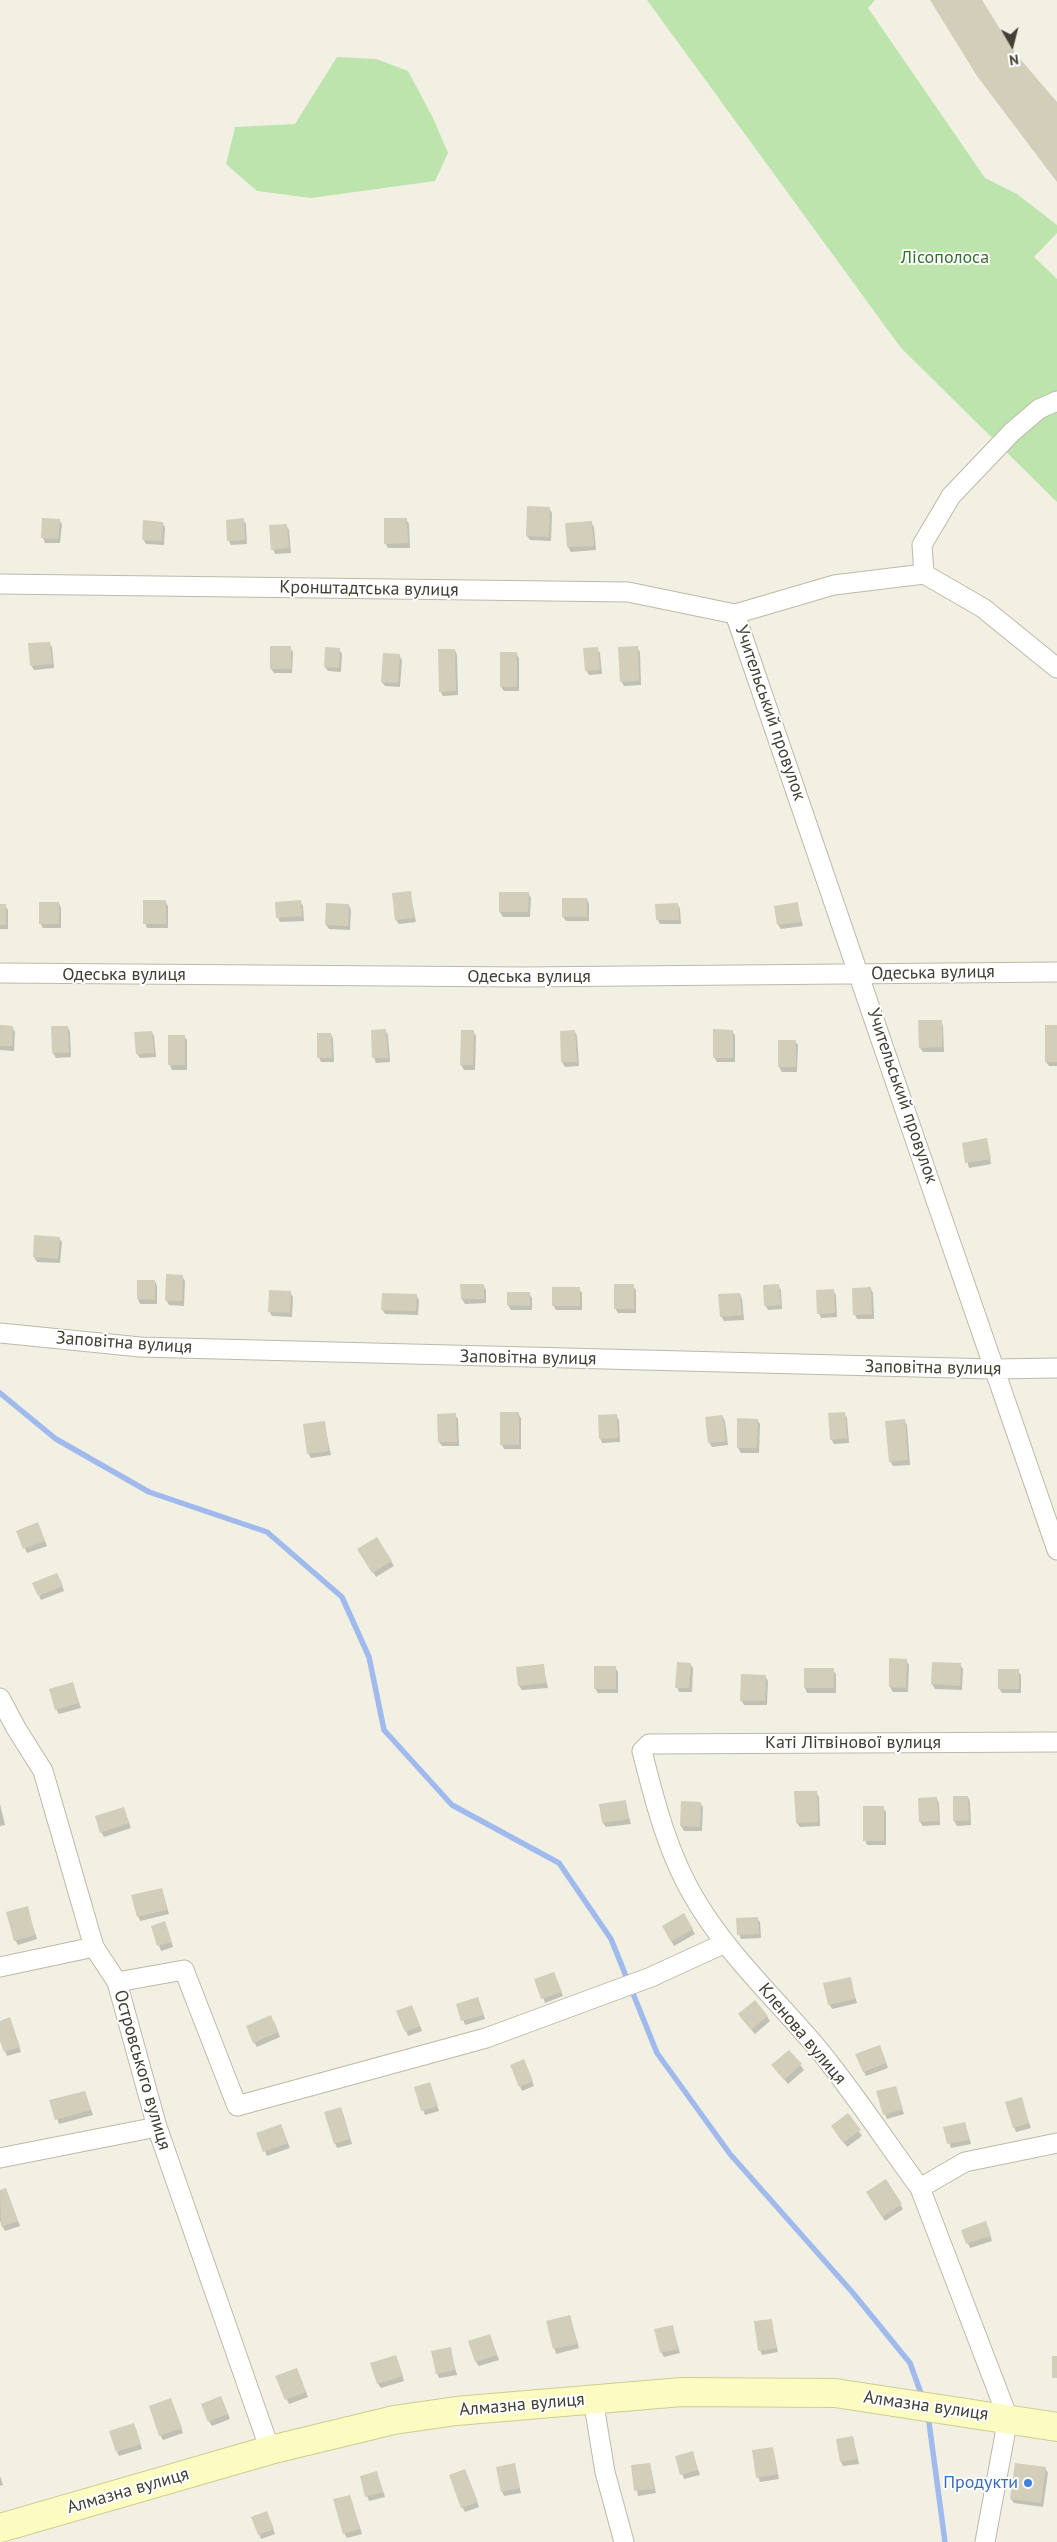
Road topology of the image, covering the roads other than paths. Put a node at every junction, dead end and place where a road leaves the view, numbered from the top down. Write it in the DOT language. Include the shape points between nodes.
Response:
graph roads {
  1 [pos="1057,401"];
  2 [pos="924,574"];
  3 [pos="0,584"];
  4 [pos="736,614"];
  5 [pos="1057,668"];
  6 [pos="1057,972"];
  7 [pos="0,974"];
  8 [pos="861,974"];
  9 [pos="0,1333"];
  10 [pos="1057,1368"];
  11 [pos="993,1369"];
  12 [pos="1057,1550"];
  13 [pos="0,1698"];
  14 [pos="8,1731"];
  15 [pos="1057,1742"];
  16 [pos="649,1744"];
  17 [pos="725,1943"];
  18 [pos="94,1947"];
  19 [pos="0,1967"];
  20 [pos="117,1982"];
  21 [pos="157,2127"];
  22 [pos="1057,2143"];
  23 [pos="0,2158"];
  24 [pos="920,2188"];
  25 [pos="593,2399"];
  26 [pos="1008,2418"];
  27 [pos="1057,2427"];
  28 [pos="270,2450"];
  29 [pos="0,2528"];
  30 [pos="624,2542"];
  31 [pos="985,2542"];
  1 -- 2 [label="street" via="1039,409 1012,432 951,496 922,545"];
  2 -- 4 [label="street" via="834,584"];
  2 -- 5 [label="street" via="983,608"];
  3 -- 4 [label="street, Кронштадтська вулиця" via="628,592"];
  4 -- 8 [label="street, Учительський провулок"];
  6 -- 8 [label="street, Одеська вулиця"];
  7 -- 8 [label="street, Одеська вулиця" via="523,977"];
  8 -- 11 [label="street, Учительський провулок"];
  9 -- 11 [label="street, Заповітна вулиця" via="159,1348"];
  10 -- 11 [label="street, Заповітна вулиця"];
  11 -- 12 [label="street, Учительський провулок"];
  13 -- 14 [label="street, Островського вулиця"];
  14 -- 18 [label="street, Островського вулиця" via="43,1771"];
  15 -- 16 [label="street, Каті Літвінової вулиця"];
  16 -- 17 [label="street, Кленова вулиця" via="642,1752 656,1806 677,1863 697,1904"];
  17 -- 20 [label="street" via="651,1977 486,2038 237,2106 184,1970"];
  17 -- 24 [label="street, Кленова вулиця" via="820,2051"];
  18 -- 19 [label="street"];
  18 -- 20 [label="street, Островського вулиця"];
  20 -- 21 [label="street, Островського вулиця"];
  21 -- 23 [label="street"];
  21 -- 28 [label="street, Островського вулиця"];
  22 -- 24 [label="street" via="965,2162"];
  24 -- 26 [label="street, Кленова вулиця"];
  25 -- 26 [label="main road, Алмазна вулиця" via="682,2392 835,2393"];
  25 -- 28 [label="main road, Алмазна вулиця" via="394,2420"];
  25 -- 30 [label="street" via="605,2472"];
  26 -- 27 [label="main road, Алмазна вулиця"];
  26 -- 31 [label="street"];
  28 -- 29 [label="main road, Алмазна вулиця"];
}
